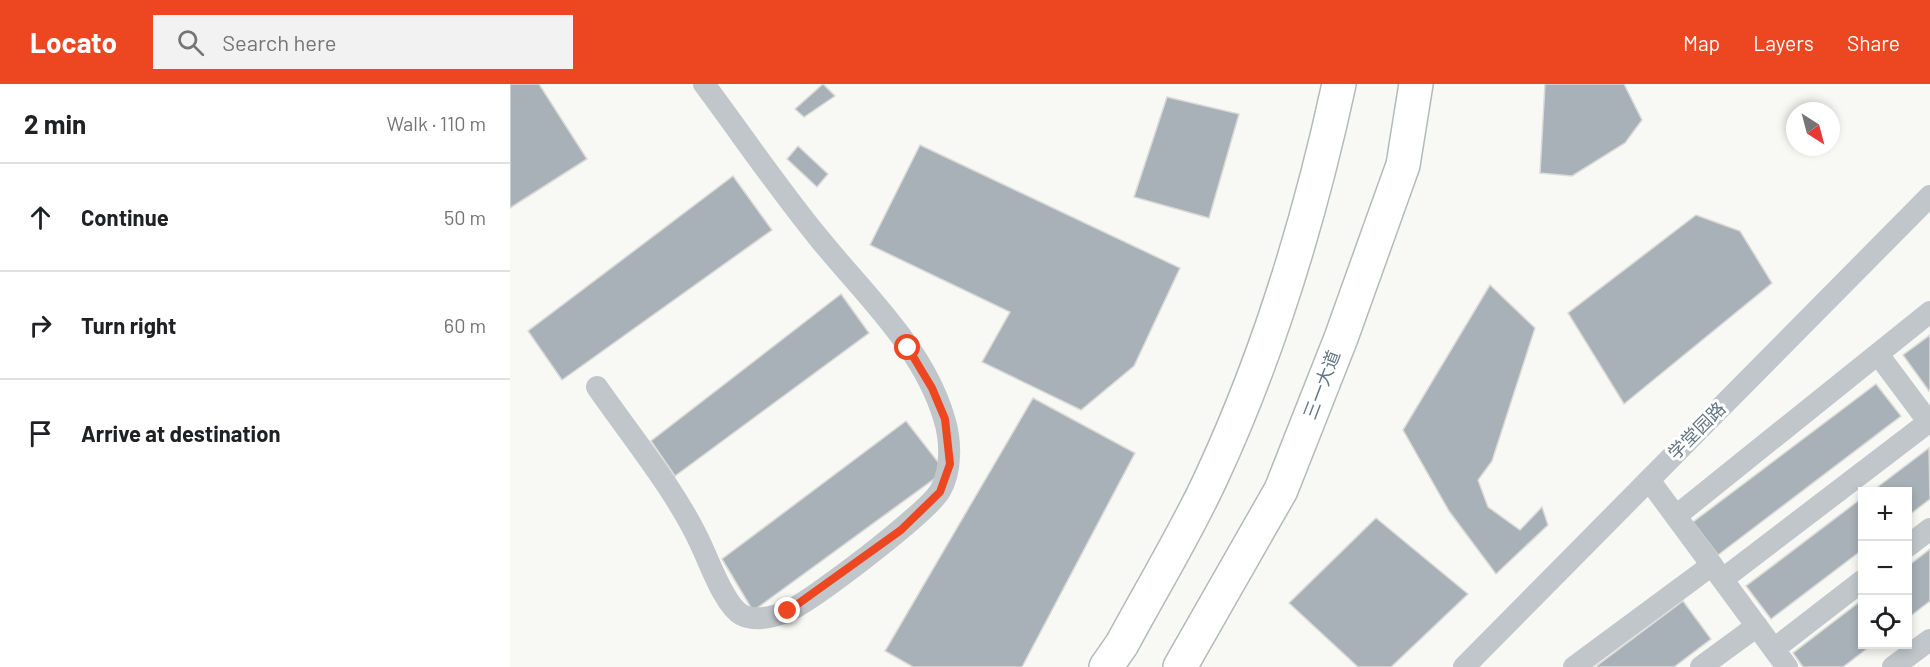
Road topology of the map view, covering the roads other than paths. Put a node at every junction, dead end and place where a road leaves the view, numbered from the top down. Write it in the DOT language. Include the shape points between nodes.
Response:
graph roads {
  1 [pos="704,84"];
  2 [pos="1340,84"];
  3 [pos="1416,84"];
  4 [pos="1930,195"];
  5 [pos="1930,312"];
  6 [pos="1883,361"];
  7 [pos="597,387"];
  8 [pos="1929,422"];
  9 [pos="1649,480"];
  10 [pos="1676,516"];
  11 [pos="1930,529"];
  12 [pos="1912,543"];
  13 [pos="1717,572"];
  14 [pos="1858,585"];
  15 [pos="1757,626"];
  16 [pos="1930,640"];
  17 [pos="1774,649"];
  18 [pos="1106,667"];
  19 [pos="1180,667"];
  20 [pos="1464,667"];
  21 [pos="1574,667"];
  22 [pos="1701,667"];
  23 [pos="1787,667"];
  24 [pos="1893,667"];
  1 -- 7 [label="street" via="818,237 870,296 908,348 945,419 950,464 947,473 940,492 901,530 797,606 758,619 741,615 709,567 688,519"];
  2 -- 18 [label="highway" via="1325,150 1271,335 1212,477"];
  3 -- 19 [label="highway, 三一大道" via="1402,165 1341,338 1281,490"];
  4 -- 9 [label="street, 学堂园路"];
  5 -- 10 [label="street"];
  6 -- 8 [label="street"];
  8 -- 13 [label="street"];
  9 -- 10 [label="street"];
  9 -- 20 [label="street, 学堂园路"];
  10 -- 13 [label="street"];
  11 -- 12 [label="street"];
  13 -- 15 [label="street"];
  13 -- 21 [label="street"];
  14 -- 17 [label="street"];
  15 -- 17 [label="street"];
  15 -- 22 [label="street"];
  16 -- 24 [label="street"];
  17 -- 23 [label="street"];
}
